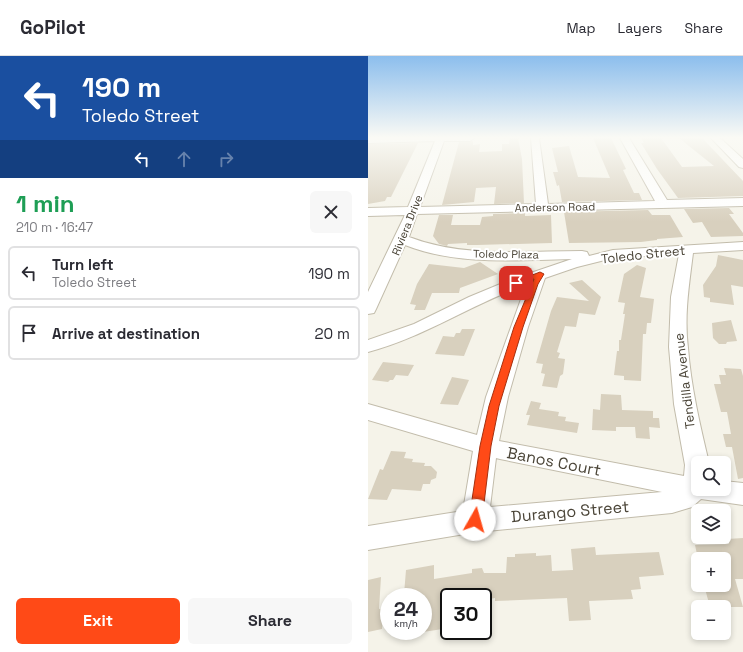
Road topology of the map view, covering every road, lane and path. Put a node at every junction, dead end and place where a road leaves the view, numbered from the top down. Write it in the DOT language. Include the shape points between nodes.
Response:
graph roads {
  1 [pos="430,166"];
  2 [pos="538,166"];
  3 [pos="640,166"];
  4 [pos="743,202"];
  5 [pos="663,204"];
  6 [pos="542,207"];
  7 [pos="413,210"];
  8 [pos="368,212"];
  9 [pos="401,239"];
  10 [pos="743,246"];
  11 [pos="687,250"];
  12 [pos="613,254"];
  13 [pos="540,274"];
  14 [pos="368,309"];
  15 [pos="368,346"];
  16 [pos="368,412"];
  17 [pos="486,446"];
  18 [pos="696,456"];
  19 [pos="691,487"];
  20 [pos="731,493"];
  21 [pos="691,494"];
  22 [pos="743,494"];
  23 [pos="475,520"];
  24 [pos="368,538"];
  1 -- 7 [label="street, Riviera Drive"];
  2 -- 6 [label="street"];
  3 -- 5 [label="street"];
  4 -- 5 [label="street, Anderson Road"];
  5 -- 6 [label="street, Anderson Road"];
  6 -- 7 [label="street, Anderson Road"];
  7 -- 8 [label="street, Anderson Road"];
  7 -- 9 [label="street, Riviera Drive"];
  9 -- 12 [label="street, Toledo Plaza" via="428,250 463,254"];
  9 -- 14 [label="street, Riviera Drive"];
  10 -- 11 [label="street, Toledo Street"];
  11 -- 12 [label="street, Toledo Street"];
  11 -- 18 [label="street, Tendilla Avenue" via="679,297 678,347 684,399"];
  12 -- 13 [label="street, Toledo Street"];
  13 -- 15 [label="street, Toledo Street" via="475,300 420,328"];
  13 -- 17 [label="street" via="514,340 494,406"];
  16 -- 17 [label="street, Banos Court"];
  17 -- 19 [label="street, Banos Court"];
  17 -- 23 [label="street"];
  20 -- 22 [label="street"];
  21 -- 23 [label="street, Durango Street" via="672,502"];
  23 -- 24 [label="street, Durango Street"];
}
